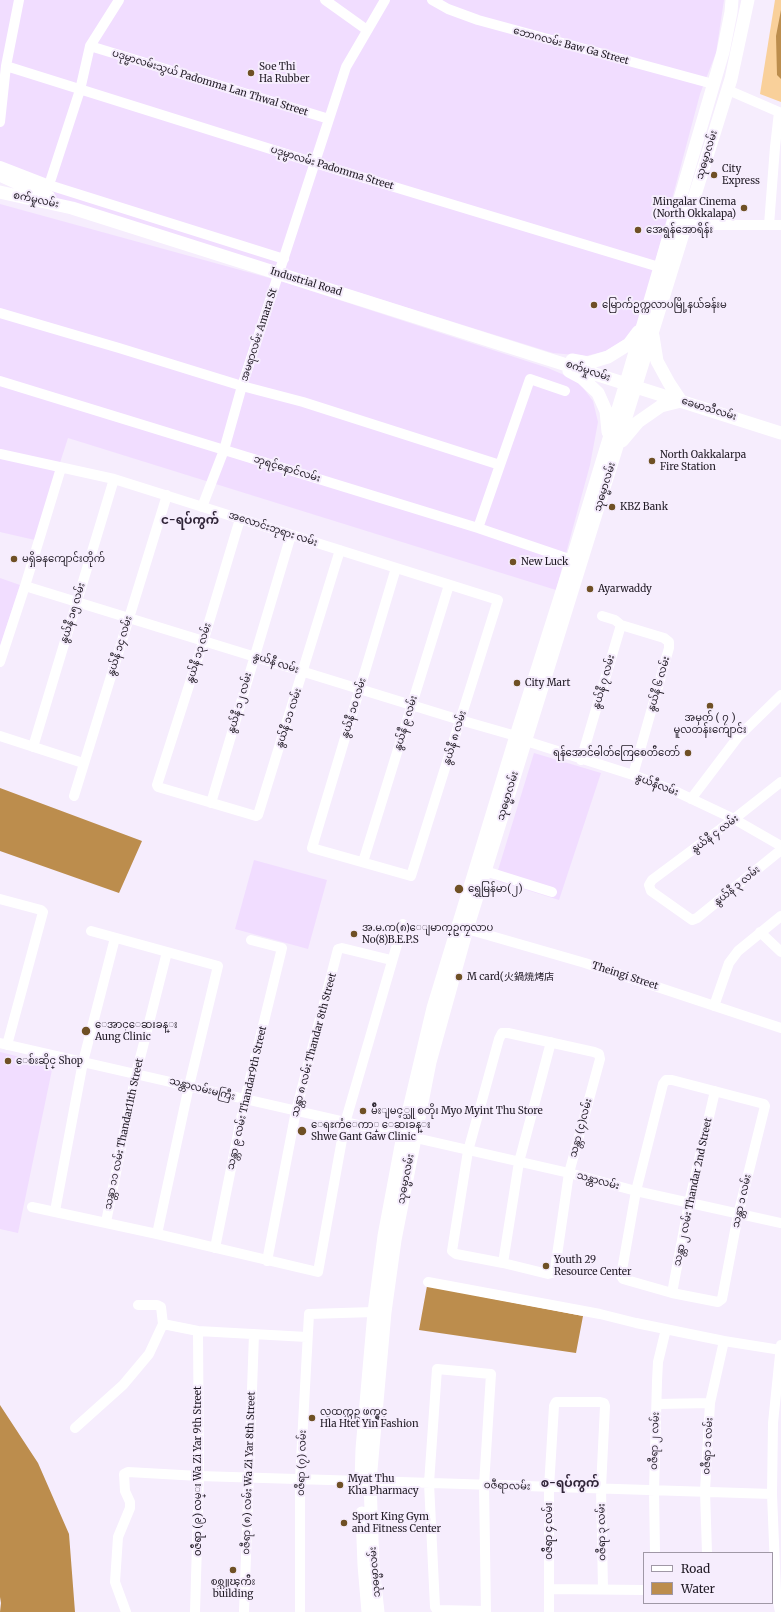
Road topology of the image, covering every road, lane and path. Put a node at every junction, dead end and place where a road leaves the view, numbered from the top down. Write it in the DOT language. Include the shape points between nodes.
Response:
graph roads {
  1 [pos="19,0"];
  2 [pos="119,0"];
  3 [pos="325,0"];
  4 [pos="385,0"];
  5 [pos="432,0"];
  6 [pos="732,0"];
  7 [pos="748,0"];
  8 [pos="367,30"];
  9 [pos="90,46"];
  10 [pos="6,66"];
  11 [pos="714,84"];
  12 [pos="80,90"];
  13 [pos="728,90"];
  14 [pos="780,112"];
  15 [pos="329,119"];
  16 [pos="0,122"];
  17 [pos="315,163"];
  18 [pos="0,166"];
  19 [pos="0,175"];
  20 [pos="49,185"];
  21 [pos="0,192"];
  22 [pos="776,196"];
  23 [pos="72,208"];
  24 [pos="686,223"];
  25 [pos="769,225"];
  26 [pos="781,225"];
  27 [pos="284,259"];
  28 [pos="659,267"];
  29 [pos="279,274"];
  30 [pos="0,313"];
  31 [pos="647,329"];
  32 [pos="541,356"];
  33 [pos="0,381"];
  34 [pos="631,385"];
  35 [pos="242,386"];
  36 [pos="565,391"];
  37 [pos="681,401"];
  38 [pos="781,433"];
  39 [pos="613,444"];
  40 [pos="224,450"];
  41 [pos="0,454"];
  42 [pos="500,465"];
  43 [pos="61,468"];
  44 [pos="114,479"];
  45 [pos="167,495"];
  46 [pos="202,506"];
  47 [pos="240,519"];
  48 [pos="478,528"];
  49 [pos="291,535"];
  50 [pos="340,550"];
  51 [pos="572,560"];
  52 [pos="396,568"];
  53 [pos="449,585"];
  54 [pos="25,586"];
  55 [pos="498,600"];
  56 [pos="77,601"];
  57 [pos="602,616"];
  58 [pos="129,617"];
  59 [pos="621,625"];
  60 [pos="203,642"];
  61 [pos="254,655"];
  62 [pos="0,662"];
  63 [pos="304,672"];
  64 [pos="360,688"];
  65 [pos="781,695"];
  66 [pos="412,704"];
  67 [pos="460,720"];
  68 [pos="0,736"];
  69 [pos="521,738"];
  70 [pos="33,747"];
  71 [pos="581,760"];
  72 [pos="84,764"];
  73 [pos="633,775"];
  74 [pos="781,782"];
  75 [pos="74,796"];
  76 [pos="692,799"];
  77 [pos="211,803"];
  78 [pos="734,819"];
  79 [pos="781,846"];
  80 [pos="781,850"];
  81 [pos="363,862"];
  82 [pos="485,871"];
  83 [pos="552,892"];
  84 [pos="0,899"];
  85 [pos="781,916"];
  86 [pos="692,920"];
  87 [pos="403,924"];
  88 [pos="462,928"];
  89 [pos="91,931"];
  90 [pos="760,932"];
  91 [pos="114,938"];
  92 [pos="251,940"];
  93 [pos="166,952"];
  94 [pos="781,952"];
  95 [pos="391,960"];
  96 [pos="714,1006"];
  97 [pos="781,1028"];
  98 [pos="551,1042"];
  99 [pos="4,1044"];
  100 [pos="83,1062"];
  101 [pos="136,1074"];
  102 [pos="189,1086"];
  103 [pos="715,1091"];
  104 [pos="245,1100"];
  105 [pos="296,1111"];
  106 [pos="345,1122"];
  107 [pos="409,1137"];
  108 [pos="468,1151"];
  109 [pos="519,1162"];
  110 [pos="569,1174"];
  111 [pos="636,1191"];
  112 [pos="688,1203"];
  113 [pos="32,1207"];
  114 [pos="55,1211"];
  115 [pos="738,1215"];
  116 [pos="106,1222"];
  117 [pos="781,1223"];
  118 [pos="157,1234"];
  119 [pos="215,1248"];
  120 [pos="267,1261"];
  121 [pos="503,1263"];
  122 [pos="428,1282"];
  123 [pos="672,1293"];
  124 [pos="138,1305"];
  125 [pos="374,1312"];
  126 [pos="163,1324"];
  127 [pos="666,1329"];
  128 [pos="198,1331"];
  129 [pos="254,1334"];
  130 [pos="307,1337"];
  131 [pos="724,1341"];
  132 [pos="781,1348"];
  133 [pos="604,1403"];
  134 [pos="710,1403"];
  135 [pos="657,1404"];
  136 [pos="75,1428"];
  137 [pos="199,1476"];
  138 [pos="249,1478"];
  139 [pos="300,1480"];
  140 [pos="365,1481"];
  141 [pos="429,1483"];
  142 [pos="484,1485"];
  143 [pos="549,1488"];
  144 [pos="601,1488"];
  145 [pos="654,1491"];
  146 [pos="705,1491"];
  147 [pos="772,1494"];
  148 [pos="655,1552"];
  149 [pos="707,1552"];
  150 [pos="550,1589"];
  151 [pos="603,1589"];
  152 [pos="643,1590"];
  153 [pos="779,1592"];
  154 [pos="126,1612"];
  155 [pos="195,1612"];
  156 [pos="244,1612"];
  157 [pos="300,1612"];
  158 [pos="368,1612"];
  159 [pos="378,1612"];
  160 [pos="486,1612"];
  161 [pos="549,1612"];
  162 [pos="780,1612"];
  1 -- 10 [label="street"];
  2 -- 9 [label="street"];
  3 -- 8 [label="street"];
  4 -- 8 [label="street, အမရာလမ်း Amara St"];
  5 -- 11 [label="street, ဘောဂလမ်း Baw Ga Street" via="478,20"];
  6 -- 11 [label="main road, သုဓမ္မာလမ်း" via="723,52"];
  7 -- 13 [label="main road, သုဓမ္မာလမ်း"];
  8 -- 15 [label="street, အမရာလမ်း Amara St" via="346,67"];
  9 -- 12 [label="street"];
  9 -- 15 [label="street, ပဒုမ္မာလမ်းသွယ် Padomma Lan Thwal Street"];
  10 -- 12 [label="street, ပဒုမ္မာလမ်း Padomma Street"];
  10 -- 16 [label="street"];
  11 -- 28 [label="main road, သုဓမ္မာလမ်း"];
  12 -- 17 [label="street, ပဒုမ္မာလမ်း Padomma Street"];
  12 -- 20 [label="street"];
  13 -- 14 [label="street"];
  13 -- 24 [label="main road, သုဓမ္မာလမ်း"];
  14 -- 22 [label="street"];
  15 -- 17 [label="street, အမရာလမ်း Amara St"];
  17 -- 27 [label="street, အမရာလမ်း Amara St"];
  17 -- 28 [label="street, ပဒုမ္မာလမ်း Padomma Street"];
  18 -- 20 [label="street"];
  19 -- 23 [label="main road"];
  20 -- 27 [label="street"];
  21 -- 23 [label="main road, စက်မှုလမ်း"];
  22 -- 25 [label="street"];
  23 -- 29 [label="main road, Industrial Road"];
  24 -- 25 [label="street"];
  24 -- 31 [label="main road, သုဓမ္မာလမ်း"];
  25 -- 26 [label="street"];
  27 -- 29 [label="street, အမရာလမ်း Amara St"];
  28 -- 31 [label="main road, သုဓမ္မာလမ်း"];
  29 -- 32 [label="main road, Industrial Road"];
  29 -- 35 [label="street, အမရာလမ်း Amara St"];
  30 -- 35 [label="street"];
  31 -- 32 [label="main road" via="608,356 588,363"];
  31 -- 34 [label="main road, သုဓမ္မာလမ်း"];
  31 -- 37 [label="main road" via="657,361"];
  32 -- 34 [label="main road, စက်မှုလမ်း"];
  32 -- 39 [label="main road" via="582,378 598,393 606,411"];
  33 -- 40 [label="street, ဘုရင့်နောင်လမ်း"];
  34 -- 37 [label="main road, ခေမာသီလမ်း"];
  34 -- 39 [label="main road, သုဓမ္မာလမ်း"];
  35 -- 40 [label="street, အမရာလမ်း Amara St"];
  35 -- 42 [label="street" via="303,402"];
  36 -- 42 [label="street" via="530,379"];
  37 -- 38 [label="main road, ခေမာသီလမ်း"];
  37 -- 39 [label="main road" via="661,406"];
  39 -- 51 [label="main road, သုဓမ္မာလမ်း"];
  39 -- 69 [label="main road, သုဓမ္မာလမ်း"];
  40 -- 46 [label="street, အမရာလမ်း Amara St"];
  40 -- 48 [label="street, ဘုရင့်နောင်လမ်း"];
  41 -- 43 [label="street, အလောင်းဘုရား လမ်း"];
  42 -- 48 [label="street"];
  43 -- 44 [label="street, အလောင်းဘုရား လမ်း"];
  43 -- 54 [label="street"];
  44 -- 45 [label="street, အလောင်းဘုရား လမ်း"];
  44 -- 56 [label="street, နွယ်နီ ၁၅ လမ်း"];
  45 -- 46 [label="street, အလောင်းဘုရား လမ်း"];
  45 -- 58 [label="street, နွယ်နီ ၁၄ လမ်း"];
  46 -- 47 [label="street, အလောင်းဘုရား လမ်း"];
  47 -- 49 [label="street, အလောင်းဘုရား လမ်း"];
  47 -- 60 [label="street, နွယ်နီ ၁၃ လမ်း"];
  48 -- 51 [label="street, ဘုရင့်နောင်လမ်း"];
  49 -- 50 [label="street, အလောင်းဘုရား လမ်း"];
  49 -- 61 [label="street, နွယ်နီ ၁၂ လမ်း"];
  50 -- 52 [label="street, အလောင်းဘုရား လမ်း"];
  50 -- 63 [label="street, နွယ်နီ ၁၁ လမ်း"];
  51 -- 69 [label="main road, သုဓမ္မာလမ်း"];
  52 -- 53 [label="street, အလောင်းဘုရား လမ်း"];
  52 -- 64 [label="street, နွယ်နီ ၁၀ လမ်း"];
  53 -- 55 [label="street, အလောင်းဘုရား လမ်း"];
  53 -- 66 [label="street, နွယ်နီ ၉ လမ်း"];
  54 -- 56 [label="street, နွယ်နီ လမ်း"];
  54 -- 62 [label="street"];
  55 -- 67 [label="street, နွယ်နီ ၈ လမ်း"];
  56 -- 58 [label="street, နွယ်နီ လမ်း"];
  56 -- 70 [label="street, နွယ်နီ ၁၅ လမ်း"];
  57 -- 59 [label="street"];
  58 -- 60 [label="street, နွယ်နီ လမ်း"];
  58 -- 72 [label="street, နွယ်နီ ၁၄ လမ်း"];
  59 -- 71 [label="street, နွယ်နီ ၇ လမ်း"];
  59 -- 73 [label="street, နွယ်နီ ၆ လမ်း" via="664,638 669,642"];
  60 -- 61 [label="street, နွယ်နီ လမ်း"];
  60 -- 77 [label="street, နွယ်နီ ၁၃ လမ်း" via="157,787"];
  61 -- 63 [label="street, နွယ်နီ လမ်း"];
  61 -- 77 [label="street, နွယ်နီ ၁၂ လမ်း"];
  63 -- 64 [label="street, နွယ်နီ လမ်း"];
  63 -- 77 [label="street, နွယ်နီ ၁၁ လမ်း" via="257,816"];
  64 -- 66 [label="street, နွယ်နီ လမ်း"];
  64 -- 81 [label="street, နွယ်နီ ၁၀ လမ်း" via="312,848"];
  65 -- 76 [label="street" via="738,737"];
  66 -- 67 [label="street, နွယ်နီ လမ်း"];
  66 -- 81 [label="street, နွယ်နီ ၉ လမ်း"];
  67 -- 69 [label="street, နွယ်နီ လမ်း"];
  67 -- 81 [label="street, နွယ်နီ ၈ လမ်း" via="412,876"];
  68 -- 70 [label="street"];
  69 -- 71 [label="street, နွယ်နီလမ်း"];
  69 -- 82 [label="main road, သုဓမ္မာလမ်း"];
  69 -- 88 [label="main road, သုဓမ္မာလမ်း"];
  70 -- 72 [label="street"];
  71 -- 73 [label="street, နွယ်နီလမ်း"];
  72 -- 75 [label="street, နွယ်နီ ၁၄ လမ်း"];
  73 -- 76 [label="street, နွယ်နီလမ်း"];
  74 -- 78 [label="street, နွယ်နီ ၄ လမ်း"];
  76 -- 78 [label="street, နွယ်နီလမ်း"];
  78 -- 79 [label="street, နွယ်နီလမ်း"];
  78 -- 86 [label="street, နွယ်နီ ၄ လမ်း" via="652,880 649,885 651,890"];
  80 -- 86 [label="street, နွယ်နီ ၃ လမ်း"];
  82 -- 83 [label="street"];
  82 -- 88 [label="main road, သုဓမ္မာလမ်း"];
  84 -- 99 [label="street" via="43,912"];
  85 -- 90 [label="street"];
  87 -- 95 [label="street"];
  88 -- 96 [label="street, Theingi Street" via="585,963"];
  88 -- 107 [label="main road, သုဓမ္မာလမ်း"];
  89 -- 91 [label="street"];
  90 -- 94 [label="street"];
  90 -- 96 [label="street" via="738,951 729,963"];
  91 -- 93 [label="street"];
  91 -- 100 [label="street"];
  92 -- 104 [label="street, သန္တာ ၉ လမ်း Thandar9th Street" via="282,948"];
  93 -- 101 [label="street, သန္တာ ၁၁ လမ်း Thandar11th Street"];
  93 -- 102 [label="street" via="218,966"];
  95 -- 105 [label="street, သန္တာ ၈ လမ်း Thandar 8th Street" via="340,947"];
  95 -- 106 [label="street"];
  96 -- 97 [label="street, Theingi Street"];
  98 -- 108 [label="street" via="502,1033"];
  98 -- 109 [label="street"];
  98 -- 110 [label="street, သန္တာ (၄)လမ်း" via="599,1054 600,1059"];
  99 -- 100 [label="street, သန္တာလမ်းမကြီး"];
  100 -- 101 [label="street, သန္တာလမ်းမကြီး"];
  100 -- 114 [label="street"];
  101 -- 102 [label="street, သန္တာလမ်းမကြီး"];
  101 -- 116 [label="street, သန္တာ ၁၁ လမ်း Thandar11th Street"];
  102 -- 104 [label="street, သန္တာလမ်းမကြီး"];
  102 -- 118 [label="street"];
  103 -- 111 [label="street" via="672,1080 666,1080 662,1084"];
  103 -- 112 [label="street, သန္တာ ၂ လမ်း Thandar 2nd Street"];
  103 -- 115 [label="street, သန္တာ ၁ လမ်း" via="764,1104 765,1108"];
  104 -- 105 [label="street, သန္တာလမ်းမကြီး"];
  104 -- 119 [label="street, သန္တာ ၉ လမ်း Thandar9th Street"];
  105 -- 106 [label="street, သန္တာလမ်းမကြီး"];
  105 -- 120 [label="street, သန္တာ ၈ လမ်း Thandar 8th Street"];
  106 -- 107 [label="street, သန္တာလမ်းမကြီး"];
  106 -- 120 [label="street" via="318,1272"];
  107 -- 108 [label="street, သန္တာလမ်း"];
  107 -- 125 [label="main road, သုဓမ္မာလမ်း" via="384,1236"];
  107 -- 140 [label="main road, သုဓမ္မာလမ်း" via="384,1312"];
  108 -- 109 [label="street, သန္တာလမ်း"];
  108 -- 121 [label="street" via="452,1251 456,1254"];
  109 -- 110 [label="street, သန္တာလမ်း"];
  109 -- 121 [label="street"];
  110 -- 111 [label="street, သန္တာလမ်း"];
  110 -- 121 [label="street, သန္တာ (၄)လမ်း" via="555,1270 548,1274"];
  111 -- 112 [label="street, သန္တာလမ်း"];
  111 -- 123 [label="street" via="621,1276 623,1279"];
  112 -- 115 [label="street, သန္တာလမ်း"];
  112 -- 123 [label="street, သန္တာ ၂ လမ်း Thandar 2nd Street"];
  113 -- 114 [label="street"];
  114 -- 116 [label="street"];
  115 -- 117 [label="street, သန္တာလမ်း"];
  115 -- 123 [label="street, သန္တာ ၁ လမ်း" via="722,1299 718,1302"];
  116 -- 118 [label="street"];
  118 -- 119 [label="street"];
  119 -- 120 [label="street"];
  122 -- 127 [label="street"];
  124 -- 126 [label="street" via="161,1307"];
  125 -- 130 [label="street, ၀ဇီရာ (၇) လမ်း" via="309,1314"];
  125 -- 140 [label="main road, သုဓမ္မာလမ်း" via="362,1449"];
  126 -- 128 [label="street"];
  126 -- 136 [label="street" via="148,1354 122,1385"];
  127 -- 131 [label="street"];
  127 -- 135 [label="street, ဝဇီရာ ၂ လမ်း" via="658,1362"];
  128 -- 129 [label="street"];
  128 -- 137 [label="street, ၀ဇီရာ (၉) လမ္း Wa Zi Yar 9th Street"];
  129 -- 130 [label="street"];
  129 -- 138 [label="street, ၀ဇီရာ (၈) လမ်း Wa Zi Yar 8th Street"];
  130 -- 139 [label="street, ၀ဇီရာ (၇) လမ်း"];
  131 -- 132 [label="street"];
  131 -- 134 [label="street, ဝဇီရာ ၁ လမ်း"];
  132 -- 147 [label="street" via="774,1423"];
  133 -- 143 [label="street, ဝဇီရာ ၄ လမ်း" via="556,1402"];
  133 -- 144 [label="street, ဝဇီရာ ၃ လမ်း"];
  134 -- 135 [label="street"];
  134 -- 146 [label="street, ဝဇီရာ ၁ လမ်း"];
  135 -- 145 [label="street, ဝဇီရာ ၂ လမ်း"];
  137 -- 138 [label="street, ဝဇီရာလမ်း"];
  137 -- 154 [label="street, ဝဇီရာလမ်း" via="128,1472 124,1474 130,1508 118,1537 115,1582"];
  137 -- 155 [label="street, ၀ဇီရာ (၉) လမ္း Wa Zi Yar 9th Street"];
  138 -- 139 [label="street, ဝဇီရာလမ်း"];
  138 -- 156 [label="street, ၀ဇီရာ (၈) လမ်း Wa Zi Yar 8th Street"];
  139 -- 140 [label="street, ဝဇီရာလမ်း"];
  139 -- 157 [label="street, ၀ဇီရာ (၇) လမ်း"];
  140 -- 141 [label="street, ဝဇီရာလမ်း"];
  140 -- 158 [label="main road, သုဓမ္မာလမ်း" via="364,1565"];
  140 -- 159 [label="main road, သုဓမ္မာလမ်း"];
  141 -- 142 [label="street, ဝဇီရာလမ်း"];
  141 -- 142 [label="street" via="437,1369 491,1374"];
  141 -- 160 [label="street" via="436,1609"];
  142 -- 143 [label="street, ဝဇီရာလမ်း"];
  142 -- 160 [label="street"];
  143 -- 144 [label="street, ဝဇီရာလမ်း"];
  143 -- 150 [label="street, ဝဇီရာ ၄ လမ်း"];
  144 -- 145 [label="street, ဝဇီရာလမ်း"];
  144 -- 151 [label="street, ဝဇီရာ ၃ လမ်း"];
  145 -- 146 [label="street, ဝဇီရာလမ်း"];
  145 -- 148 [label="street, ဝဇီရာ ၂ လမ်း"];
  146 -- 147 [label="street, ဝဇီရာလမ်း"];
  146 -- 149 [label="street, ဝဇီရာ ၁ လမ်း"];
  147 -- 153 [label="street"];
  150 -- 151 [label="street"];
  150 -- 161 [label="street, ဝဇီရာ ၄ လမ်း"];
  151 -- 152 [label="street"];
  153 -- 162 [label="street"];
}
